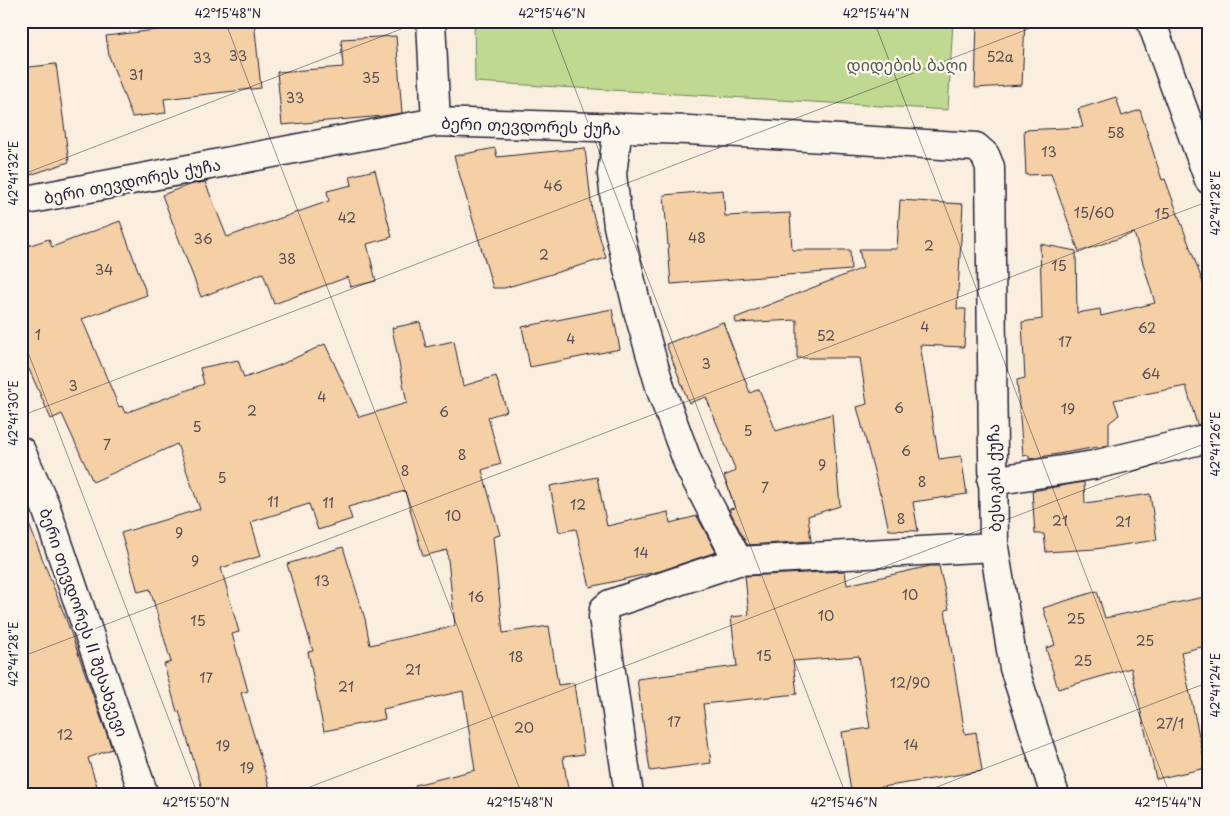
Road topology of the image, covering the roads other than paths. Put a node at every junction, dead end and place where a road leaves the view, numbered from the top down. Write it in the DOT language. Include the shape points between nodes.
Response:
graph roads {
  1 [pos="431,21"];
  2 [pos="1151,21"];
  3 [pos="436,122"];
  4 [pos="618,128"];
  5 [pos="985,155"];
  6 [pos="1209,180"];
  7 [pos="21,201"];
  8 [pos="1209,438"];
  9 [pos="21,451"];
  10 [pos="992,481"];
  11 [pos="994,546"];
  12 [pos="738,561"];
  13 [pos="144,795"];
  14 [pos="629,795"];
  15 [pos="1055,795"];
  1 -- 3 [label="street"];
  2 -- 6 [label="street"];
  3 -- 4 [label="street, ბერი თევდორეს ქუჩა"];
  3 -- 7 [label="street, ბერი თევდორეს ქუჩა"];
  4 -- 5 [label="street, ბერი თევდორეს ქუჩა" via="976,147"];
  4 -- 12 [label="street" via="612,174 618,226 638,311 661,390 690,468"];
  5 -- 10 [label="street, ბესიკის ქუჩა" via="990,167"];
  8 -- 10 [label="street" via="1094,465"];
  9 -- 13 [label="street, ბერი თევდორეს II შესახვევი" via="45,505"];
  10 -- 11 [label="street, ბესიკის ქუჩა"];
  11 -- 12 [label="street"];
  11 -- 15 [label="street, ბესიკის ქუჩა" via="1014,668"];
  12 -- 14 [label="street" via="610,604 604,609"];
}
